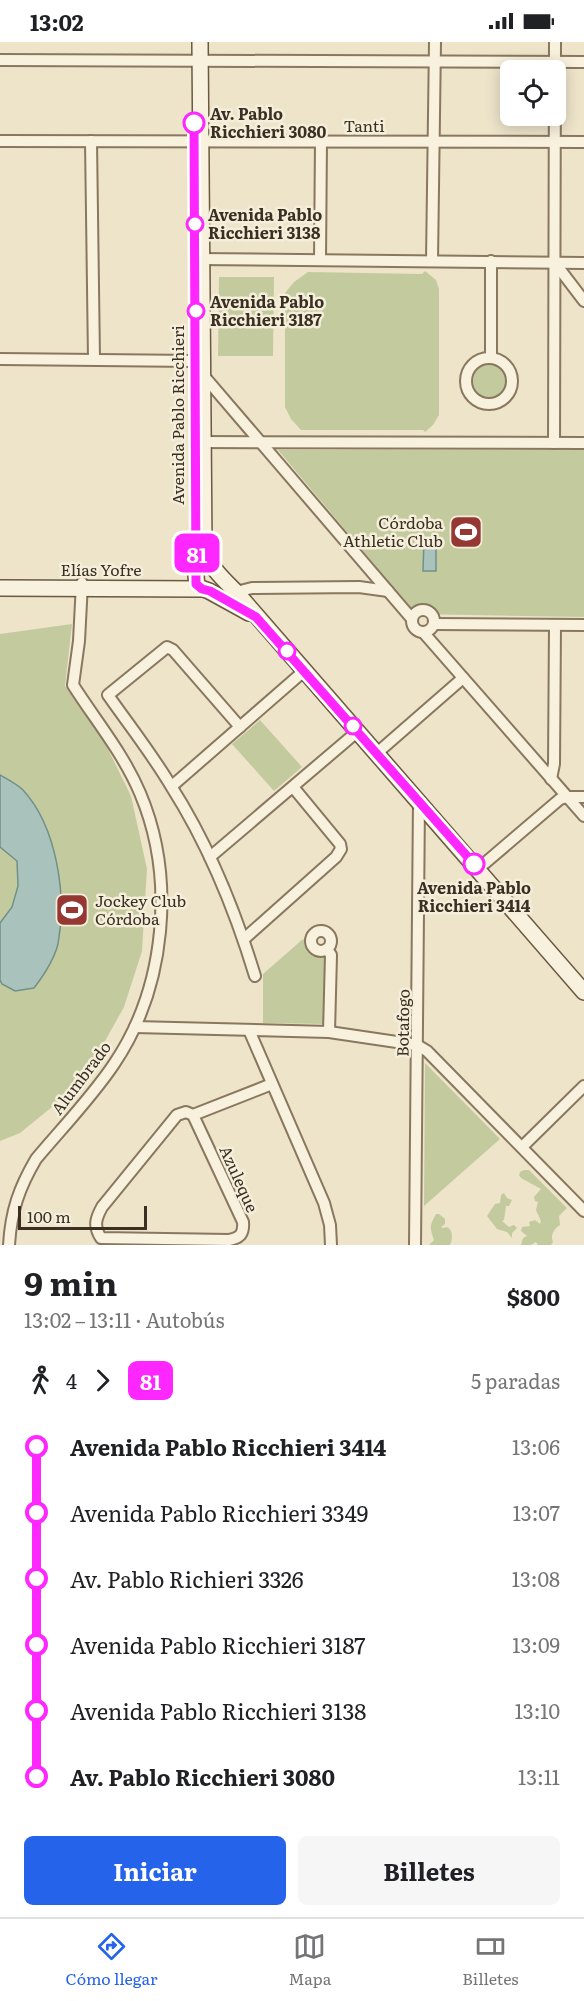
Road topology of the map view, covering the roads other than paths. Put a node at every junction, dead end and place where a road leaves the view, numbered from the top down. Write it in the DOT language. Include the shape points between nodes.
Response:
graph roads {
  1 [pos="193,42"];
  2 [pos="200,42"];
  3 [pos="435,42"];
  4 [pos="555,42"];
  5 [pos="197,59"];
  6 [pos="0,60"];
  7 [pos="555,60"];
  8 [pos="434,61"];
  9 [pos="500,61"];
  10 [pos="566,61"];
  11 [pos="584,62"];
  12 [pos="555,126"];
  13 [pos="0,141"];
  14 [pos="91,141"];
  15 [pos="197,141"];
  16 [pos="321,141"];
  17 [pos="434,141"];
  18 [pos="555,142"];
  19 [pos="584,142"];
  20 [pos="198,259"];
  21 [pos="320,260"];
  22 [pos="432,261"];
  23 [pos="491,261"];
  24 [pos="555,263"];
  25 [pos="584,263"];
  26 [pos="584,301"];
  27 [pos="491,358"];
  28 [pos="0,359"];
  29 [pos="94,359"];
  30 [pos="196,361"];
  31 [pos="202,375"];
  32 [pos="200,442"];
  33 [pos="262,442"];
  34 [pos="554,443"];
  35 [pos="584,443"];
  36 [pos="375,576"];
  37 [pos="0,578"];
  38 [pos="206,578"];
  39 [pos="81,585"];
  40 [pos="359,587"];
  41 [pos="0,588"];
  42 [pos="388,591"];
  43 [pos="236,592"];
  44 [pos="256,617"];
  45 [pos="412,619"];
  46 [pos="434,624"];
  47 [pos="555,625"];
  48 [pos="584,625"];
  49 [pos="423,632"];
  50 [pos="304,671"];
  51 [pos="463,678"];
  52 [pos="240,727"];
  53 [pos="358,731"];
  54 [pos="377,753"];
  55 [pos="551,779"];
  56 [pos="172,786"];
  57 [pos="293,787"];
  58 [pos="567,797"];
  59 [pos="584,797"];
  60 [pos="419,800"];
  61 [pos="584,816"];
  62 [pos="210,857"];
  63 [pos="478,869"];
  64 [pos="244,939"];
  65 [pos="327,949"];
  66 [pos="255,976"];
  67 [pos="584,992"];
  68 [pos="135,1027"];
  69 [pos="249,1030"];
  70 [pos="329,1032"];
  71 [pos="417,1045"];
  72 [pos="272,1084"];
  73 [pos="584,1086"];
  74 [pos="194,1115"];
  75 [pos="522,1147"];
  76 [pos="584,1211"];
  77 [pos="9,1245"];
  78 [pos="331,1245"];
  79 [pos="415,1245"];
  1 -- 5 [label="main road, Avenida Pablo Ricchieri"];
  2 -- 5 [label="main road, Avenida Pablo Ricchieri"];
  3 -- 8 [label="street"];
  4 -- 7 [label="street"];
  5 -- 6 [label="street"];
  5 -- 8 [label="street"];
  5 -- 15 [label="main road, Avenida Pablo Ricchieri"];
  8 -- 9 [label="street"];
  8 -- 17 [label="street"];
  10 -- 11 [label="street"];
  12 -- 18 [label="street"];
  13 -- 14 [label="street, Tanti"];
  14 -- 15 [label="street, Tanti"];
  14 -- 29 [label="street"];
  15 -- 16 [label="street, Tanti"];
  15 -- 20 [label="main road, Avenida Pablo Ricchieri"];
  16 -- 17 [label="street, Tanti"];
  16 -- 21 [label="street"];
  17 -- 18 [label="street, Tanti"];
  17 -- 22 [label="street"];
  18 -- 19 [label="street, Tanti"];
  18 -- 24 [label="street"];
  20 -- 21 [label="street"];
  20 -- 30 [label="main road, Avenida Pablo Ricchieri"];
  20 -- 31 [label="main road, Avenida Pablo Ricchieri"];
  21 -- 22 [label="street"];
  22 -- 23 [label="street"];
  23 -- 24 [label="street"];
  23 -- 27 [label="street"];
  24 -- 25 [label="street"];
  24 -- 26 [label="street"];
  24 -- 34 [label="street"];
  27 -- 27 [label="street" via="504,364 512,383 507,396 488,404 473,398 467,384 471,368"];
  28 -- 29 [label="street"];
  29 -- 30 [label="street"];
  30 -- 31 [label="street"];
  30 -- 32 [label="main road, Avenida Pablo Ricchieri"];
  31 -- 32 [label="main road, Avenida Pablo Ricchieri"];
  31 -- 33 [label="street"];
  32 -- 33 [label="street"];
  32 -- 38 [label="main road, Avenida Pablo Ricchieri"];
  33 -- 34 [label="street"];
  33 -- 36 [label="street"];
  34 -- 35 [label="street"];
  36 -- 40 [label="street"];
  36 -- 42 [label="street"];
  37 -- 39 [label="main road, Elías Yofre"];
  38 -- 39 [label="main road, Elías Yofre"];
  38 -- 43 [label="main road"];
  38 -- 44 [label="main road"];
  39 -- 41 [label="main road, Elías Yofre"];
  39 -- 68 [label="street, Alumbrado" via="73,685 117,747 140,792 157,853 161,932"];
  40 -- 42 [label="street"];
  40 -- 43 [label="street" via="252,588"];
  42 -- 45 [label="street"];
  43 -- 44 [label="main road"];
  44 -- 50 [label="main road"];
  45 -- 46 [label="street" via="419,611 426,611"];
  45 -- 49 [label="street" via="414,628"];
  46 -- 47 [label="street"];
  46 -- 49 [label="street"];
  47 -- 48 [label="street"];
  47 -- 55 [label="street"];
  49 -- 51 [label="street"];
  50 -- 52 [label="street"];
  50 -- 53 [label="main road"];
  51 -- 54 [label="street"];
  51 -- 55 [label="street"];
  52 -- 56 [label="street"];
  52 -- 56 [label="street" via="167,647 108,695"];
  53 -- 54 [label="main road"];
  53 -- 57 [label="street"];
  54 -- 60 [label="main road"];
  55 -- 58 [label="street"];
  56 -- 62 [label="street"];
  57 -- 62 [label="street"];
  57 -- 64 [label="street" via="341,849"];
  58 -- 59 [label="street"];
  58 -- 61 [label="street"];
  58 -- 63 [label="street"];
  60 -- 63 [label="main road"];
  60 -- 71 [label="street, Botafogo"];
  62 -- 64 [label="street"];
  63 -- 67 [label="main road"];
  64 -- 66 [label="street"];
  65 -- 70 [label="street"];
  68 -- 69 [label="street"];
  68 -- 77 [label="street, Alumbrado" via="108,1073 29,1171 13,1207"];
  69 -- 70 [label="street"];
  69 -- 72 [label="street"];
  70 -- 71 [label="street"];
  71 -- 75 [label="street"];
  71 -- 79 [label="street, Botafogo"];
  72 -- 74 [label="street, Azuleque"];
  72 -- 78 [label="street" via="324,1203"];
  73 -- 75 [label="street"];
  74 -- 74 [label="street, Azuleque" via="177,1114 102,1207 95,1224 101,1238 229,1240 242,1235 243,1222"];
  75 -- 76 [label="street"];
}
